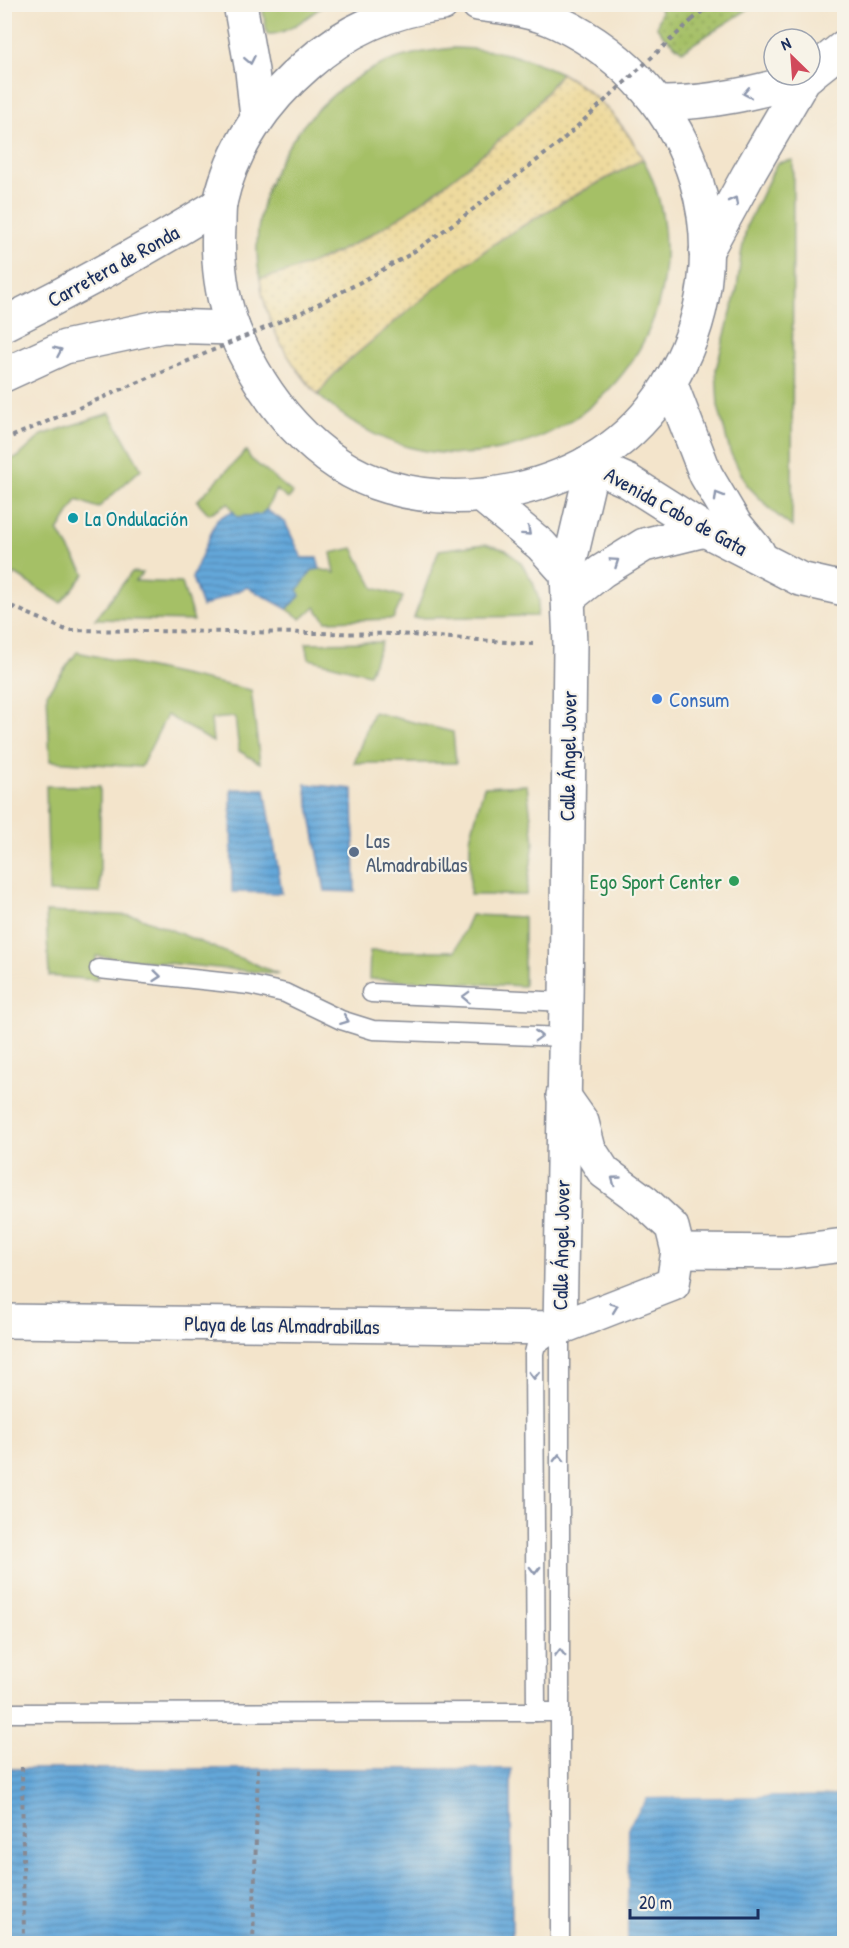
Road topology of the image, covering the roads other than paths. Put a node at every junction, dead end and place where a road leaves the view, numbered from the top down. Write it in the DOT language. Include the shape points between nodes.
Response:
graph roads {
  1 [pos="240,4"];
  2 [pos="478,4"];
  3 [pos="581,4"];
  4 [pos="429,5"];
  5 [pos="589,39"];
  6 [pos="844,47"];
  7 [pos="822,65"];
  8 [pos="765,87"];
  9 [pos="801,87"];
  10 [pos="660,103"];
  11 [pos="257,117"];
  12 [pos="220,204"];
  13 [pos="706,252"];
  14 [pos="4,324"];
  15 [pos="233,328"];
  16 [pos="4,375"];
  17 [pos="670,382"];
  18 [pos="591,463"];
  19 [pos="482,496"];
  20 [pos="705,530"];
  21 [pos="765,560"];
  22 [pos="568,586"];
  23 [pos="844,589"];
  24 [pos="99,969"];
  25 [pos="371,993"];
  26 [pos="566,1002"];
  27 [pos="566,1037"];
  28 [pos="563,1095"];
  29 [pos="844,1245"];
  30 [pos="678,1251"];
  31 [pos="4,1321"];
  32 [pos="560,1328"];
  33 [pos="536,1712"];
  34 [pos="560,1712"];
  35 [pos="4,1713"];
  36 [pos="560,1944"];
  1 -- 11 [label="main road, one-way"];
  2 -- 5 [label="main road" via="507,7 556,21"];
  3 -- 5 [label="main road"];
  4 -- 11 [label="main road" via="372,22 342,39 285,83"];
  5 -- 10 [label="main road" via="632,73"];
  6 -- 7 [label="main road"];
  8 -- 10 [label="main road, one-way" via="686,104"];
  13 -- 9 [label="main road, one-way"];
  10 -- 13 [label="main road" via="681,140 697,181"];
  11 -- 12 [label="main road" via="234,161"];
  12 -- 14 [label="main road, Carretera de Ronda"];
  12 -- 15 [label="main road" via="217,251"];
  13 -- 17 [label="main road" via="697,320"];
  16 -- 15 [label="main road, one-way" via="65,347 163,326"];
  15 -- 19 [label="main road" via="255,373 281,411 327,455 385,486 417,494"];
  17 -- 18 [label="main road" via="634,429"];
  21 -- 17 [label="main road, Avenida Cabo de Gata, one-way" via="735,524 706,475"];
  18 -- 19 [label="main road" via="526,487"];
  18 -- 20 [label="main road, Avenida Cabo de Gata" via="628,481"];
  18 -- 22 [label="main road, Calle Ángel Jover"];
  19 -- 22 [label="main road, one-way" via="541,545"];
  20 -- 21 [label="main road, Avenida Cabo de Gata"];
  22 -- 20 [label="main road, one-way" via="644,545"];
  21 -- 23 [label="main road, Avenida Cabo de Gata" via="800,579"];
  22 -- 26 [label="main road, Calle Ángel Jover"];
  24 -- 27 [label="lane, one-way" via="249,985 285,993 341,1020 373,1030"];
  26 -- 25 [label="lane, one-way"];
  26 -- 27 [label="main road, Calle Ángel Jover"];
  27 -- 28 [label="main road, Calle Ángel Jover"];
  30 -- 28 [label="main road, Calle Ángel Jover, one-way" via="672,1227 604,1172 589,1149 582,1122"];
  28 -- 32 [label="main road, Calle Ángel Jover"];
  29 -- 30 [label="main road" via="788,1252"];
  32 -- 30 [label="main road, Calle Ángel Jover, one-way" via="673,1284"];
  31 -- 32 [label="main road, Playa de las Almadrabillas"];
  32 -- 33 [label="lane, one-way" via="536,1346 534,1353"];
  34 -- 32 [label="lane, one-way"];
  33 -- 34 [label="lane"];
  33 -- 35 [label="lane"];
  34 -- 36 [label="lane"];
}
